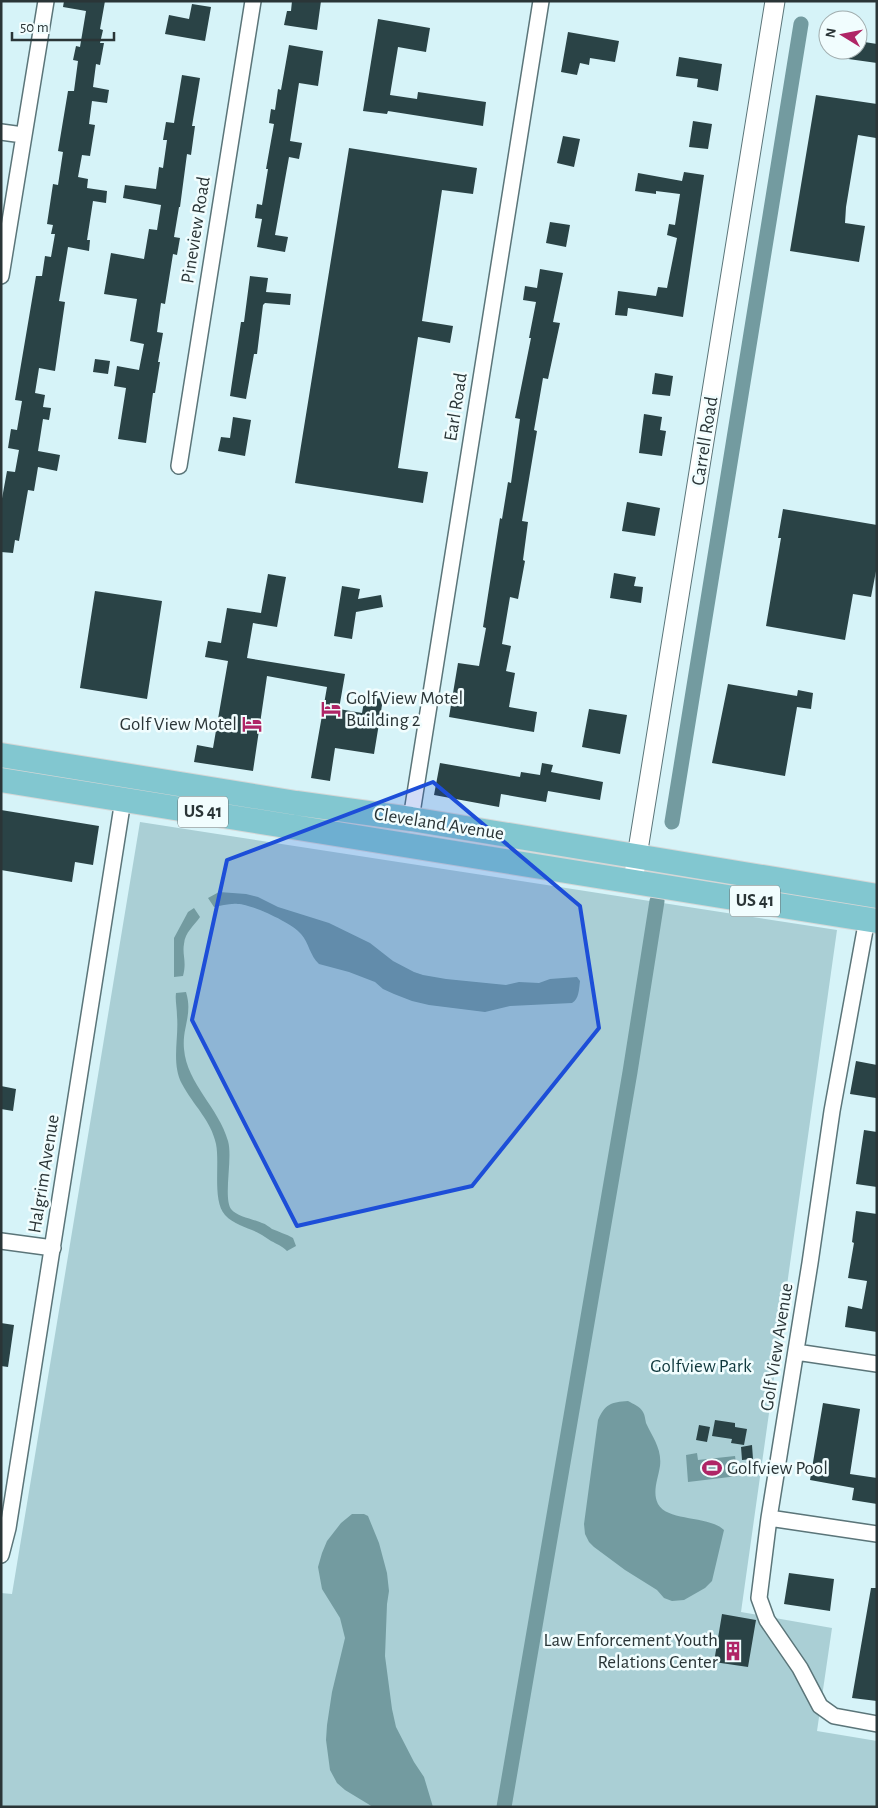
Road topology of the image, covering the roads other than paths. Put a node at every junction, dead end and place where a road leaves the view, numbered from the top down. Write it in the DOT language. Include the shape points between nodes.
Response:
graph roads {
  1 [pos="46,1"];
  2 [pos="253,1"];
  3 [pos="540,1"];
  4 [pos="775,1"];
  5 [pos="1,132"];
  6 [pos="23,135"];
  7 [pos="1,276"];
  8 [pos="179,466"];
  9 [pos="1,755"];
  10 [pos="1,780"];
  11 [pos="186,785"];
  12 [pos="123,800"];
  13 [pos="411,819"];
  14 [pos="638,857"];
  15 [pos="633,881"];
  16 [pos="877,896"];
  17 [pos="872,920"];
  18 [pos="1,1241"];
  19 [pos="53,1248"];
  20 [pos="796,1352"];
  21 [pos="877,1364"];
  22 [pos="769,1518"];
  23 [pos="877,1534"];
  24 [pos="1,1555"];
  25 [pos="877,1724"];
  1 -- 6 [label="street"];
  2 -- 8 [label="street, Pineview Road"];
  3 -- 13 [label="street, Earl Road"];
  4 -- 14 [label="street, Carrell Road"];
  5 -- 6 [label="street"];
  6 -- 7 [label="street"];
  9 -- 11 [label="main road, Cleveland Avenue / US 41"];
  10 -- 12 [label="main road, Cleveland Avenue / US 41"];
  11 -- 12 [label="main road" via="156,787"];
  11 -- 13 [label="main road, Cleveland Avenue / US 41"];
  12 -- 15 [label="main road, Cleveland Avenue / US 41"];
  12 -- 19 [label="street, Halgrim Avenue"];
  13 -- 14 [label="main road, Cleveland Avenue / US 41"];
  14 -- 15 [label="street, Carrell Road"];
  14 -- 16 [label="main road, Cleveland Avenue / US 41"];
  15 -- 17 [label="main road, Cleveland Avenue / US 41"];
  17 -- 20 [label="street, Golf View Avenue" via="832,1111"];
  18 -- 19 [label="street"];
  19 -- 24 [label="street, Halgrim Avenue"];
  20 -- 21 [label="street"];
  20 -- 22 [label="street, Golf View Avenue"];
  22 -- 23 [label="street"];
  22 -- 25 [label="street, Golf View Avenue" via="759,1598 767,1620 800,1668 820,1706 834,1716"];
}
